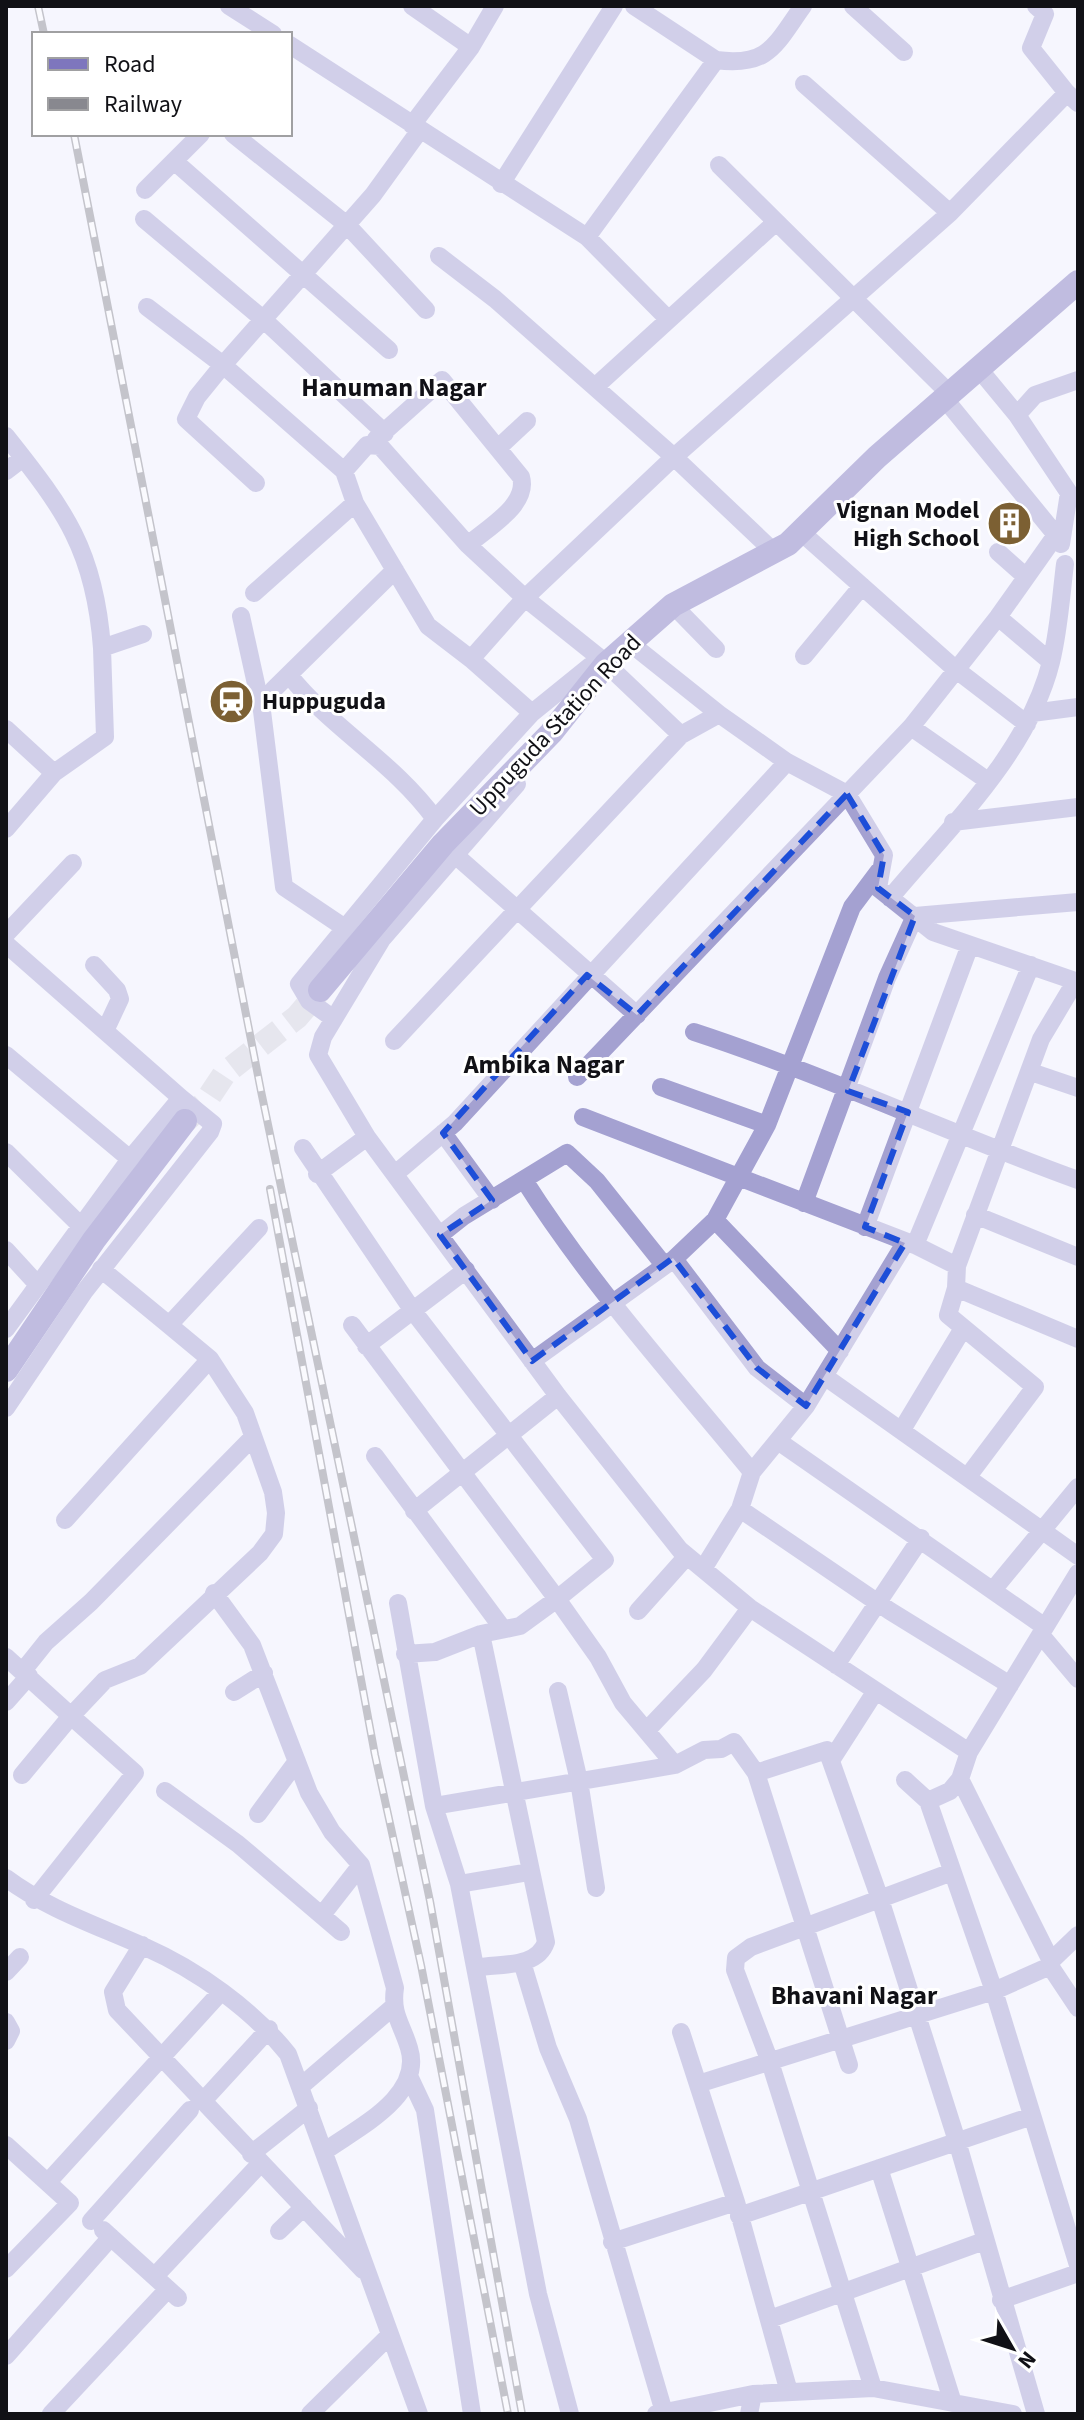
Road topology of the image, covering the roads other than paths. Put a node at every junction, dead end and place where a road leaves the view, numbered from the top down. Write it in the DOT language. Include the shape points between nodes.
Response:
graph roads {
  1 [pos="229,6"];
  2 [pos="412,6"];
  3 [pos="495,6"];
  4 [pos="614,6"];
  5 [pos="634,6"];
  6 [pos="803,6"];
  7 [pos="853,6"];
  8 [pos="1038,6"];
  9 [pos="250,11"];
  10 [pos="271,32"];
  11 [pos="292,46"];
  12 [pos="471,47"];
  13 [pos="904,52"];
  14 [pos="716,60"];
  15 [pos="804,84"];
  16 [pos="1073,98"];
  17 [pos="416,128"];
  18 [pos="199,136"];
  19 [pos="236,136"];
  20 [pos="174,161"];
  21 [pos="719,165"];
  22 [pos="501,184"];
  23 [pos="145,190"];
  24 [pos="950,213"];
  25 [pos="144,219"];
  26 [pos="776,222"];
  27 [pos="347,225"];
  28 [pos="587,237"];
  29 [pos="439,256"];
  30 [pos="303,275"];
  31 [pos="1078,282"];
  32 [pos="856,299"];
  33 [pos="147,307"];
  34 [pos="426,310"];
  35 [pos="668,319"];
  36 [pos="264,320"];
  37 [pos="389,350"];
  38 [pos="223,365"];
  39 [pos="456,366"];
  40 [pos="979,369"];
  41 [pos="442,380"];
  42 [pos="1078,380"];
  43 [pos="596,386"];
  44 [pos="947,396"];
  45 [pos="1017,415"];
  46 [pos="527,421"];
  47 [pos="385,433"];
  48 [pos="6,436"];
  49 [pos="367,445"];
  50 [pos="498,448"];
  51 [pos="674,457"];
  52 [pos="23,458"];
  53 [pos="6,471"];
  54 [pos="344,471"];
  55 [pos="256,483"];
  56 [pos="355,503"];
  57 [pos="801,532"];
  58 [pos="1058,539"];
  59 [pos="468,545"];
  60 [pos="773,551"];
  61 [pos="998,552"];
  62 [pos="1072,569"];
  63 [pos="395,570"];
  64 [pos="1025,576"];
  65 [pos="862,586"];
  66 [pos="254,593"];
  67 [pos="525,598"];
  68 [pos="673,605"];
  69 [pos="241,616"];
  70 [pos="998,617"];
  71 [pos="143,634"];
  72 [pos="630,643"];
  73 [pos="102,648"];
  74 [pos="716,649"];
  75 [pos="804,656"];
  76 [pos="471,659"];
  77 [pos="603,661"];
  78 [pos="1051,662"];
  79 [pos="954,668"];
  80 [pos="289,675"];
  81 [pos="273,690"];
  82 [pos="581,696"];
  83 [pos="1078,707"];
  84 [pos="532,713"];
  85 [pos="719,714"];
  86 [pos="1030,718"];
  87 [pos="911,727"];
  88 [pos="6,729"];
  89 [pos="681,735"];
  90 [pos="787,762"];
  91 [pos="54,773"];
  92 [pos="988,781"];
  93 [pos="847,794"];
  94 [pos="1078,807"];
  95 [pos="435,819"];
  96 [pos="953,822"];
  97 [pos="6,829"];
  98 [pos="454,854"];
  99 [pos="73,863"];
  100 [pos="883,865"];
  101 [pos="890,898"];
  102 [pos="1078,902"];
  103 [pos="519,908"];
  104 [pos="915,916"];
  105 [pos="345,928"];
  106 [pos="6,934"];
  107 [pos="6,944"];
  108 [pos="970,945"];
  109 [pos="94,965"];
  110 [pos="1031,965"];
  111 [pos="587,975"];
  112 [pos="1077,982"];
  113 [pos="320,990"];
  114 [pos="637,1015"];
  115 [pos="334,1019"];
  116 [pos="105,1031"];
  117 [pos="694,1032"];
  118 [pos="394,1041"];
  119 [pos="6,1055"];
  120 [pos="792,1065"];
  121 [pos="1031,1072"];
  122 [pos="577,1077"];
  123 [pos="661,1087"];
  124 [pos="1078,1088"];
  125 [pos="848,1091"];
  126 [pos="183,1110"];
  127 [pos="908,1112"];
  128 [pos="583,1117"];
  129 [pos="767,1125"];
  130 [pos="443,1133"];
  131 [pos="964,1136"];
  132 [pos="367,1137"];
  133 [pos="303,1148"];
  134 [pos="997,1150"];
  135 [pos="6,1152"];
  136 [pos="130,1159"];
  137 [pos="317,1174"];
  138 [pos="395,1174"];
  139 [pos="741,1179"];
  140 [pos="524,1180"];
  141 [pos="1078,1180"];
  142 [pos="492,1200"];
  143 [pos="804,1203"];
  144 [pos="975,1215"];
  145 [pos="715,1220"];
  146 [pos="81,1226"];
  147 [pos="865,1227"];
  148 [pos="259,1228"];
  149 [pos="440,1235"];
  150 [pos="910,1244"];
  151 [pos="6,1250"];
  152 [pos="1078,1257"];
  153 [pos="669,1262"];
  154 [pos="957,1266"];
  155 [pos="101,1269"];
  156 [pos="466,1270"];
  157 [pos="38,1285"];
  158 [pos="956,1288"];
  159 [pos="613,1302"];
  160 [pos="413,1311"];
  161 [pos="169,1325"];
  162 [pos="352,1325"];
  163 [pos="6,1329"];
  164 [pos="962,1330"];
  165 [pos="1078,1339"];
  166 [pos="366,1346"];
  167 [pos="840,1351"];
  168 [pos="210,1359"];
  169 [pos="532,1361"];
  170 [pos="6,1370"];
  171 [pos="824,1376"];
  172 [pos="558,1396"];
  173 [pos="806,1406"];
  174 [pos="6,1408"];
  175 [pos="903,1428"];
  176 [pos="509,1435"];
  177 [pos="253,1437"];
  178 [pos="778,1441"];
  179 [pos="375,1456"];
  180 [pos="752,1472"];
  181 [pos="460,1474"];
  182 [pos="969,1475"];
  183 [pos="1078,1487"];
  184 [pos="740,1509"];
  185 [pos="414,1511"];
  186 [pos="65,1520"];
  187 [pos="1043,1528"];
  188 [pos="921,1538"];
  189 [pos="687,1556"];
  190 [pos="1078,1556"];
  191 [pos="703,1569"];
  192 [pos="1078,1573"];
  193 [pos="993,1590"];
  194 [pos="214,1593"];
  195 [pos="557,1599"];
  196 [pos="398,1603"];
  197 [pos="878,1603"];
  198 [pos="750,1608"];
  199 [pos="638,1611"];
  200 [pos="503,1629"];
  201 [pos="1043,1631"];
  202 [pos="481,1634"];
  203 [pos="405,1654"];
  204 [pos="6,1657"];
  205 [pos="836,1665"];
  206 [pos="264,1673"];
  207 [pos="26,1674"];
  208 [pos="1078,1679"];
  209 [pos="1010,1685"];
  210 [pos="558,1691"];
  211 [pos="234,1692"];
  212 [pos="875,1692"];
  213 [pos="6,1702"];
  214 [pos="71,1716"];
  215 [pos="647,1730"];
  216 [pos="969,1752"];
  217 [pos="832,1759"];
  218 [pos="297,1761"];
  219 [pos="675,1765"];
  220 [pos="756,1773"];
  221 [pos="22,1775"];
  222 [pos="960,1779"];
  223 [pos="905,1780"];
  224 [pos="579,1781"];
  225 [pos="513,1790"];
  226 [pos="165,1791"];
  227 [pos="928,1801"];
  228 [pos="434,1806"];
  229 [pos="258,1814"];
  230 [pos="361,1865"];
  231 [pos="529,1872"];
  232 [pos="952,1872"];
  233 [pos="6,1878"];
  234 [pos="459,1884"];
  235 [pos="596,1888"];
  236 [pos="880,1899"];
  237 [pos="34,1900"];
  238 [pos="322,1915"];
  239 [pos="805,1926"];
  240 [pos="341,1932"];
  241 [pos="1078,1935"];
  242 [pos="142,1945"];
  243 [pos="20,1957"];
  244 [pos="522,1962"];
  245 [pos="1050,1963"];
  246 [pos="476,1968"];
  247 [pos="6,1972"];
  248 [pos="994,1991"];
  249 [pos="220,1993"];
  250 [pos="393,2007"];
  251 [pos="1078,2008"];
  252 [pos="915,2015"];
  253 [pos="6,2022"];
  254 [pos="269,2029"];
  255 [pos="681,2032"];
  256 [pos="841,2040"];
  257 [pos="6,2041"];
  258 [pos="160,2058"];
  259 [pos="770,2062"];
  260 [pos="849,2065"];
  261 [pos="410,2078"];
  262 [pos="698,2084"];
  263 [pos="300,2087"];
  264 [pos="197,2106"];
  265 [pos="309,2108"];
  266 [pos="1032,2116"];
  267 [pos="957,2141"];
  268 [pos="325,2151"];
  269 [pos="10,2155"];
  270 [pos="256,2159"];
  271 [pos="879,2168"];
  272 [pos="48,2182"];
  273 [pos="810,2192"];
  274 [pos="70,2203"];
  275 [pos="304,2207"];
  276 [pos="738,2209"];
  277 [pos="91,2221"];
  278 [pos="279,2231"];
  279 [pos="111,2237"];
  280 [pos="984,2241"];
  281 [pos="612,2242"];
  282 [pos="1078,2265"];
  283 [pos="912,2267"];
  284 [pos="6,2269"];
  285 [pos="1078,2273"];
  286 [pos="368,2275"];
  287 [pos="167,2288"];
  288 [pos="843,2292"];
  289 [pos="1001,2300"];
  290 [pos="770,2319"];
  291 [pos="390,2335"];
  292 [pos="6,2356"];
  293 [pos="873,2388"];
  294 [pos="789,2392"];
  295 [pos="753,2394"];
  296 [pos="953,2403"];
  297 [pos="660,2413"];
  298 [pos="1007,2413"];
  299 [pos="51,2414"];
  300 [pos="310,2414"];
  301 [pos="419,2414"];
  302 [pos="472,2414"];
  303 [pos="570,2414"];
  304 [pos="749,2414"];
  305 [pos="1036,2414"];
  1 -- 9 [label="street"];
  2 -- 12 [label="street"];
  3 -- 12 [label="street"];
  4 -- 22 [label="street"];
  5 -- 14 [label="street"];
  6 -- 14 [label="street" via="769,54 742,63"];
  7 -- 13 [label="street"];
  8 -- 16 [label="street" via="1044,22 1031,48"];
  9 -- 10 [label="street"];
  11 -- 17 [label="street"];
  12 -- 17 [label="street"];
  14 -- 28 [label="street"];
  15 -- 24 [label="street"];
  16 -- 24 [label="street"];
  17 -- 22 [label="street"];
  17 -- 27 [label="street"];
  18 -- 20 [label="street"];
  19 -- 27 [label="street"];
  20 -- 23 [label="street"];
  20 -- 30 [label="street"];
  21 -- 26 [label="street"];
  22 -- 28 [label="street"];
  24 -- 32 [label="street"];
  25 -- 36 [label="street"];
  26 -- 32 [label="street"];
  26 -- 35 [label="street"];
  27 -- 30 [label="street"];
  27 -- 34 [label="street"];
  28 -- 35 [label="street"];
  29 -- 43 [label="street"];
  30 -- 36 [label="street"];
  30 -- 37 [label="street"];
  31 -- 40 [label="street, Uppuguda Station Road"];
  32 -- 44 [label="street"];
  32 -- 51 [label="street"];
  33 -- 38 [label="street"];
  35 -- 43 [label="street"];
  36 -- 38 [label="street"];
  36 -- 47 [label="street"];
  38 -- 54 [label="street"];
  38 -- 55 [label="street" via="186,419"];
  39 -- 41 [label="street"];
  40 -- 44 [label="street, Uppuguda Station Road"];
  40 -- 45 [label="street"];
  41 -- 47 [label="street"];
  41 -- 50 [label="street"];
  42 -- 45 [label="street" via="1035,395"];
  43 -- 51 [label="street"];
  44 -- 57 [label="street, Uppuguda Station Road"];
  44 -- 58 [label="street"];
  45 -- 58 [label="street" via="1069,493"];
  46 -- 50 [label="street"];
  47 -- 49 [label="street"];
  48 -- 52 [label="street"];
  49 -- 54 [label="street"];
  49 -- 59 [label="street" via="380,446"];
  50 -- 59 [label="street" via="523,487 518,500"];
  51 -- 60 [label="street"];
  51 -- 67 [label="street"];
  52 -- 53 [label="street"];
  52 -- 73 [label="street" via="60,505 79,543 99,603"];
  54 -- 56 [label="street"];
  56 -- 63 [label="street"];
  56 -- 66 [label="street"];
  57 -- 60 [label="street, Uppuguda Station Road"];
  57 -- 65 [label="street"];
  58 -- 62 [label="street"];
  58 -- 64 [label="street"];
  59 -- 67 [label="street"];
  60 -- 68 [label="street, Uppuguda Station Road"];
  61 -- 64 [label="street"];
  62 -- 78 [label="street"];
  63 -- 76 [label="street" via="428,626"];
  63 -- 80 [label="street"];
  64 -- 70 [label="street"];
  65 -- 75 [label="street"];
  65 -- 79 [label="street"];
  67 -- 76 [label="street"];
  67 -- 77 [label="street"];
  68 -- 72 [label="street, Uppuguda Station Road"];
  68 -- 74 [label="street"];
  69 -- 105 [label="street" via="262,711 284,887"];
  70 -- 78 [label="street"];
  70 -- 79 [label="street"];
  71 -- 73 [label="street"];
  72 -- 77 [label="street, Uppuguda Station Road"];
  72 -- 85 [label="street"];
  73 -- 91 [label="street" via="105,737"];
  76 -- 84 [label="street"];
  77 -- 82 [label="street, Uppuguda Station Road"];
  77 -- 84 [label="street"];
  77 -- 89 [label="street"];
  78 -- 86 [label="street"];
  79 -- 86 [label="street"];
  79 -- 87 [label="street"];
  80 -- 81 [label="street"];
  80 -- 95 [label="street" via="312,704 395,775"];
  82 -- 98 [label="street" via="577,718"];
  82 -- 113 [label="street, Uppuguda Station Road" via="443,844"];
  83 -- 86 [label="street"];
  84 -- 95 [label="street"];
  85 -- 89 [label="street"];
  85 -- 90 [label="street"];
  86 -- 92 [label="street"];
  87 -- 92 [label="street"];
  87 -- 93 [label="street"];
  88 -- 91 [label="street"];
  89 -- 103 [label="street"];
  90 -- 93 [label="street"];
  90 -- 111 [label="street"];
  91 -- 97 [label="street"];
  92 -- 96 [label="street"];
  93 -- 100 [label="street" via="884,855"];
  93 -- 114 [label="street"];
  94 -- 96 [label="street"];
  95 -- 105 [label="street"];
  96 -- 101 [label="street"];
  98 -- 103 [label="street"];
  98 -- 115 [label="street" via="382,939"];
  99 -- 106 [label="street"];
  100 -- 101 [label="street" via="878,888"];
  100 -- 120 [label="street" via="852,907"];
  101 -- 104 [label="street"];
  102 -- 104 [label="street"];
  103 -- 111 [label="street"];
  103 -- 118 [label="street"];
  104 -- 108 [label="street" via="933,932"];
  104 -- 125 [label="street"];
  105 -- 115 [label="street" via="299,984 309,1001"];
  107 -- 116 [label="street"];
  108 -- 110 [label="street"];
  108 -- 127 [label="street"];
  109 -- 116 [label="street" via="120,999"];
  110 -- 112 [label="street"];
  110 -- 131 [label="street"];
  111 -- 114 [label="street"];
  111 -- 130 [label="street"];
  112 -- 121 [label="street" via="1041,1039"];
  114 -- 122 [label="street"];
  115 -- 132 [label="street" via="318,1055"];
  116 -- 126 [label="street"];
  117 -- 120 [label="street"];
  119 -- 136 [label="street"];
  120 -- 125 [label="street"];
  120 -- 129 [label="street"];
  121 -- 124 [label="street"];
  121 -- 134 [label="street"];
  123 -- 129 [label="street"];
  125 -- 127 [label="street"];
  125 -- 143 [label="street"];
  126 -- 136 [label="street"];
  126 -- 155 [label="street" via="213,1124 210,1132"];
  126 -- 170 [label="street"];
  127 -- 131 [label="street"];
  127 -- 147 [label="street"];
  128 -- 139 [label="street"];
  129 -- 139 [label="street"];
  130 -- 138 [label="street"];
  130 -- 142 [label="street"];
  131 -- 134 [label="street"];
  131 -- 150 [label="street"];
  132 -- 137 [label="street"];
  132 -- 138 [label="street"];
  133 -- 137 [label="street"];
  134 -- 141 [label="street"];
  134 -- 144 [label="street"];
  135 -- 146 [label="street"];
  136 -- 146 [label="street"];
  137 -- 160 [label="street"];
  138 -- 149 [label="street"];
  139 -- 143 [label="street"];
  139 -- 145 [label="street"];
  140 -- 142 [label="street"];
  140 -- 153 [label="street" via="567,1153"];
  140 -- 159 [label="street"];
  142 -- 149 [label="street"];
  143 -- 147 [label="street"];
  144 -- 152 [label="street"];
  144 -- 154 [label="street"];
  145 -- 153 [label="street"];
  145 -- 167 [label="street"];
  146 -- 157 [label="street"];
  147 -- 150 [label="street"];
  148 -- 161 [label="street"];
  149 -- 156 [label="street"];
  150 -- 154 [label="street"];
  150 -- 167 [label="street"];
  151 -- 157 [label="street"];
  153 -- 159 [label="street"];
  153 -- 173 [label="street" via="757,1368"];
  154 -- 158 [label="street"];
  155 -- 161 [label="street"];
  155 -- 174 [label="street"];
  156 -- 160 [label="street"];
  156 -- 169 [label="street"];
  157 -- 163 [label="street"];
  158 -- 164 [label="street" via="948,1315"];
  158 -- 165 [label="street"];
  159 -- 169 [label="street"];
  159 -- 180 [label="street"];
  160 -- 166 [label="street"];
  160 -- 176 [label="street"];
  161 -- 168 [label="street"];
  162 -- 166 [label="street"];
  164 -- 175 [label="street"];
  164 -- 182 [label="street" via="1035,1387"];
  166 -- 181 [label="street"];
  167 -- 171 [label="street"];
  168 -- 177 [label="street" via="237,1395"];
  168 -- 186 [label="street"];
  169 -- 172 [label="street"];
  171 -- 173 [label="street"];
  171 -- 175 [label="street"];
  172 -- 176 [label="street"];
  172 -- 189 [label="street"];
  173 -- 178 [label="street"];
  175 -- 182 [label="street"];
  176 -- 181 [label="street"];
  176 -- 195 [label="street" via="605,1560"];
  177 -- 194 [label="street" via="273,1492 274,1534"];
  177 -- 207 [label="street" via="46,1642"];
  178 -- 180 [label="street"];
  178 -- 188 [label="street"];
  179 -- 185 [label="street"];
  180 -- 184 [label="street"];
  181 -- 185 [label="street"];
  181 -- 195 [label="street"];
  182 -- 187 [label="street"];
  183 -- 187 [label="street"];
  184 -- 191 [label="street"];
  184 -- 197 [label="street"];
  185 -- 200 [label="street"];
  187 -- 190 [label="street"];
  187 -- 193 [label="street"];
  188 -- 193 [label="street"];
  188 -- 197 [label="street"];
  189 -- 191 [label="street"];
  189 -- 199 [label="street"];
  191 -- 198 [label="street"];
  192 -- 201 [label="street"];
  193 -- 201 [label="street"];
  194 -- 206 [label="street" via="252,1645"];
  194 -- 214 [label="street" via="140,1666 105,1680"];
  195 -- 200 [label="street" via="520,1626"];
  195 -- 215 [label="street" via="623,1703"];
  196 -- 203 [label="street"];
  197 -- 205 [label="street"];
  197 -- 209 [label="street"];
  198 -- 205 [label="street"];
  198 -- 215 [label="street" via="704,1670"];
  200 -- 202 [label="street"];
  201 -- 208 [label="street"];
  201 -- 209 [label="street"];
  202 -- 203 [label="street" via="435,1652"];
  202 -- 225 [label="street"];
  203 -- 228 [label="street"];
  204 -- 207 [label="street"];
  205 -- 212 [label="street"];
  206 -- 211 [label="street"];
  206 -- 218 [label="street"];
  207 -- 213 [label="street"];
  207 -- 214 [label="street"];
  209 -- 216 [label="street"];
  210 -- 224 [label="street"];
  212 -- 216 [label="street"];
  212 -- 217 [label="street"];
  214 -- 221 [label="street"];
  214 -- 237 [label="street" via="135,1773"];
  215 -- 219 [label="street"];
  216 -- 222 [label="street"];
  217 -- 220 [label="street" via="827,1750"];
  217 -- 236 [label="street"];
  218 -- 229 [label="street"];
  218 -- 230 [label="street" via="332,1832"];
  219 -- 220 [label="street" via="734,1742"];
  219 -- 224 [label="street"];
  220 -- 239 [label="street"];
  222 -- 227 [label="street" via="950,1791"];
  222 -- 245 [label="street"];
  223 -- 227 [label="street"];
  224 -- 225 [label="street"];
  224 -- 235 [label="street"];
  225 -- 228 [label="street"];
  225 -- 231 [label="street"];
  226 -- 238 [label="street"];
  227 -- 232 [label="street"];
  228 -- 234 [label="street"];
  230 -- 238 [label="street"];
  230 -- 250 [label="street" via="395,1988"];
  231 -- 234 [label="street"];
  231 -- 244 [label="street" via="546,1942 539,1954"];
  232 -- 236 [label="street"];
  232 -- 248 [label="street"];
  233 -- 237 [label="street"];
  234 -- 246 [label="street"];
  236 -- 239 [label="street"];
  236 -- 252 [label="street"];
  237 -- 242 [label="street"];
  238 -- 240 [label="street"];
  239 -- 256 [label="street"];
  239 -- 259 [label="street" via="736,1958 735,1970"];
  241 -- 245 [label="street"];
  242 -- 249 [label="street"];
  242 -- 258 [label="street" via="120,1977 112,2001"];
  243 -- 247 [label="street"];
  244 -- 246 [label="street"];
  244 -- 281 [label="street" via="548,2048 578,2119"];
  245 -- 248 [label="street"];
  245 -- 251 [label="street"];
  246 -- 303 [label="street" via="538,2294"];
  248 -- 252 [label="street"];
  248 -- 266 [label="street"];
  249 -- 254 [label="street"];
  249 -- 258 [label="street"];
  250 -- 261 [label="street" via="410,2051"];
  250 -- 263 [label="street"];
  252 -- 256 [label="street"];
  252 -- 267 [label="street"];
  253 -- 257 [label="street" via="11,2031"];
  254 -- 263 [label="street" via="288,2054"];
  254 -- 264 [label="street"];
  255 -- 262 [label="street"];
  256 -- 259 [label="street"];
  256 -- 260 [label="street"];
  258 -- 264 [label="street"];
  258 -- 272 [label="street"];
  259 -- 262 [label="street"];
  259 -- 273 [label="street"];
  261 -- 268 [label="street" via="400,2094"];
  261 -- 302 [label="street" via="425,2110"];
  262 -- 276 [label="street"];
  263 -- 265 [label="street"];
  264 -- 270 [label="street"];
  264 -- 277 [label="street"];
  265 -- 268 [label="street"];
  265 -- 270 [label="street"];
  266 -- 267 [label="street"];
  266 -- 282 [label="street"];
  267 -- 271 [label="street"];
  267 -- 280 [label="street"];
  268 -- 286 [label="street"];
  269 -- 272 [label="street"];
  270 -- 275 [label="street"];
  270 -- 287 [label="street"];
  271 -- 273 [label="street"];
  271 -- 283 [label="street"];
  272 -- 274 [label="street"];
  273 -- 276 [label="street"];
  273 -- 288 [label="street"];
  274 -- 277 [label="street"];
  274 -- 284 [label="street"];
  275 -- 278 [label="street"];
  275 -- 286 [label="street"];
  276 -- 281 [label="street"];
  276 -- 290 [label="street"];
  277 -- 279 [label="street"];
  279 -- 287 [label="street"];
  279 -- 292 [label="street"];
  280 -- 283 [label="street"];
  280 -- 289 [label="street"];
  281 -- 297 [label="street"];
  283 -- 288 [label="street"];
  283 -- 296 [label="street"];
  285 -- 289 [label="street"];
  286 -- 291 [label="street"];
  287 -- 299 [label="street"];
  288 -- 290 [label="street"];
  288 -- 293 [label="street"];
  289 -- 305 [label="street"];
  290 -- 294 [label="street"];
  291 -- 300 [label="street"];
  291 -- 301 [label="street"];
  293 -- 294 [label="street"];
  293 -- 296 [label="street"];
  294 -- 295 [label="street"];
  295 -- 297 [label="street"];
  295 -- 304 [label="street"];
  296 -- 298 [label="street"];
}
